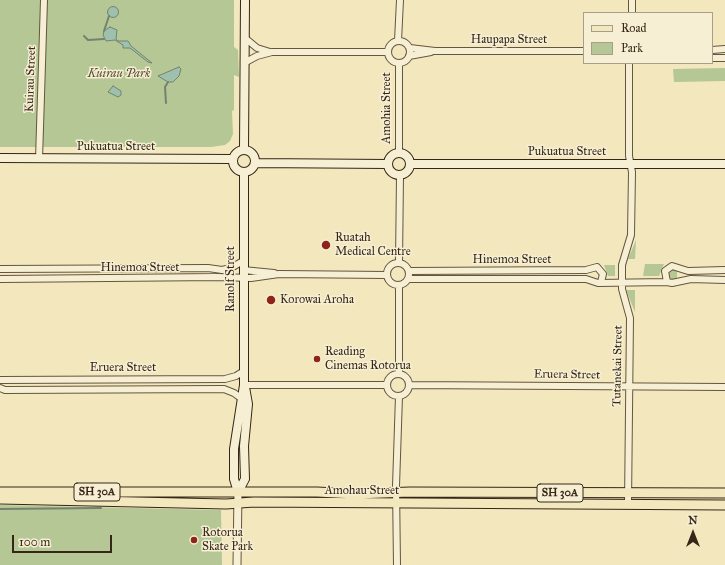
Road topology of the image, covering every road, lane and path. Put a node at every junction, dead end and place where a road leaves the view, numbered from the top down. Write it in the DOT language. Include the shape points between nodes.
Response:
graph roads {
  1 [pos="44,0"];
  2 [pos="245,0"];
  3 [pos="400,0"];
  4 [pos="632,0"];
  5 [pos="632,12"];
  6 [pos="245,38"];
  7 [pos="398,41"];
  8 [pos="410,48"];
  9 [pos="725,49"];
  10 [pos="713,50"];
  11 [pos="435,51"];
  12 [pos="583,51"];
  13 [pos="272,52"];
  14 [pos="388,52"];
  15 [pos="410,56"];
  16 [pos="713,58"];
  17 [pos="725,58"];
  18 [pos="399,63"];
  19 [pos="244,64"];
  20 [pos="629,64"];
  21 [pos="244,149"];
  22 [pos="399,153"];
  23 [pos="0,158"];
  24 [pos="40,159"];
  25 [pos="233,159"];
  26 [pos="255,163"];
  27 [pos="388,164"];
  28 [pos="410,164"];
  29 [pos="631,164"];
  30 [pos="725,164"];
  31 [pos="244,172"];
  32 [pos="400,175"];
  33 [pos="243,261"];
  34 [pos="399,263"];
  35 [pos="0,269"];
  36 [pos="243,270"];
  37 [pos="725,270"];
  38 [pos="409,271"];
  39 [pos="279,274"];
  40 [pos="387,275"];
  41 [pos="243,278"];
  42 [pos="0,279"];
  43 [pos="409,279"];
  44 [pos="725,280"];
  45 [pos="601,282"];
  46 [pos="622,282"];
  47 [pos="667,282"];
  48 [pos="400,286"];
  49 [pos="244,371"];
  50 [pos="399,374"];
  51 [pos="0,380"];
  52 [pos="244,385"];
  53 [pos="387,385"];
  54 [pos="409,385"];
  55 [pos="628,387"];
  56 [pos="725,387"];
  57 [pos="0,388"];
  58 [pos="399,396"];
  59 [pos="240,398"];
  60 [pos="0,492"];
  61 [pos="159,492"];
  62 [pos="238,492"];
  63 [pos="396,493"];
  64 [pos="628,493"];
  65 [pos="725,493"];
  66 [pos="0,499"];
  67 [pos="159,503"];
  68 [pos="238,503"];
  69 [pos="397,503"];
  70 [pos="628,504"];
  71 [pos="725,504"];
  72 [pos="237,565"];
  73 [pos="397,565"];
  1 -- 24 [label="street, Kuirau Street"];
  2 -- 6 [label="main road"];
  3 -- 7 [label="street"];
  4 -- 5 [label="street"];
  6 -- 13 [label="street" via="257,48"];
  6 -- 19 [label="main road"];
  7 -- 8 [label="street"];
  7 -- 14 [label="street" via="390,46"];
  8 -- 11 [label="street, Haupapa Street"];
  8 -- 15 [label="street"];
  9 -- 10 [label="street"];
  11 -- 12 [label="street, Haupapa Street"];
  11 -- 15 [label="street, Haupapa Street"];
  13 -- 14 [label="street"];
  13 -- 19 [label="street" via="257,56"];
  14 -- 18 [label="street, Amohia Street" via="391,60"];
  15 -- 18 [label="street, Amohia Street"];
  16 -- 17 [label="street"];
  18 -- 22 [label="street, Amohia Street"];
  19 -- 21 [label="main road"];
  20 -- 29 [label="street, Tutanekai Street"];
  21 -- 25 [label="main road" via="236,152"];
  21 -- 26 [label="main road" via="252,153"];
  22 -- 27 [label="main road, Amohia Street" via="391,156"];
  22 -- 28 [label="main road, Amohia Street" via="405,155"];
  23 -- 24 [label="main road, Pukuatua Street"];
  24 -- 25 [label="main road, Pukuatua Street"];
  25 -- 31 [label="main road" via="236,168"];
  26 -- 27 [label="main road"];
  26 -- 31 [label="main road" via="251,170"];
  27 -- 32 [label="main road" via="390,171"];
  28 -- 29 [label="main road, Pukuatua Street"];
  28 -- 32 [label="main road" via="407,172"];
  29 -- 30 [label="main road, Pukuatua Street"];
  29 -- 46 [label="street, Tutanekai Street" via="631,235 622,265"];
  31 -- 33 [label="main road, Ranolf Street"];
  32 -- 34 [label="street"];
  33 -- 35 [label="street, Hinemoa Street" via="222,270"];
  33 -- 36 [label="main road, Ranolf Street"];
  34 -- 38 [label="street" via="405,265"];
  34 -- 40 [label="street" via="390,266"];
  36 -- 39 [label="street, Hinemoa Street"];
  36 -- 41 [label="main road, Ranolf Street"];
  37 -- 47 [label="street" via="688,271 672,266 665,271"];
  38 -- 43 [label="street"];
  38 -- 45 [label="street, Hinemoa Street" via="597,268 603,274"];
  39 -- 40 [label="street, Hinemoa Street"];
  39 -- 41 [label="street, Hinemoa Street"];
  40 -- 48 [label="street" via="392,284"];
  41 -- 42 [label="street, Hinemoa Street"];
  41 -- 49 [label="main road, Ranolf Street"];
  43 -- 45 [label="street, Hinemoa Street" via="586,279 595,283"];
  43 -- 48 [label="street"];
  44 -- 47 [label="street, Hinemoa Street" via="691,279 672,284"];
  45 -- 46 [label="street, Hinemoa Street"];
  46 -- 47 [label="street, Hinemoa Street"];
  46 -- 55 [label="street, Tutanekai Street" via="630,318"];
  48 -- 50 [label="street"];
  49 -- 51 [label="street, Eruera Street" via="225,379"];
  49 -- 52 [label="main road, Ranolf Street"];
  50 -- 53 [label="street" via="389,378"];
  50 -- 54 [label="street" via="406,377"];
  52 -- 53 [label="street"];
  52 -- 59 [label="main road, Ranolf Street"];
  52 -- 62 [label="main road, Ranolf Street" via="248,404 244,446 245,479"];
  53 -- 58 [label="street" via="392,395"];
  54 -- 55 [label="street, Eruera Street"];
  54 -- 58 [label="street" via="407,392"];
  55 -- 56 [label="street, Eruera Street"];
  55 -- 64 [label="street, Tutanekai Street"];
  57 -- 59 [label="street, Eruera Street" via="224,389"];
  58 -- 63 [label="street"];
  59 -- 62 [label="main road, Ranolf Street" via="234,449 234,479"];
  60 -- 61 [label="main road, Amohau Street / SH 30A"];
  61 -- 62 [label="main road, Amohau Street / SH 30A"];
  61 -- 67 [label="main road"];
  62 -- 63 [label="main road, Amohau Street / SH 30A"];
  62 -- 68 [label="street, Ranolf Street"];
  63 -- 64 [label="main road, Amohau Street / SH 30A"];
  63 -- 69 [label="street"];
  64 -- 65 [label="main road, Amohau Street / SH 30A"];
  64 -- 70 [label="street, Tutanekai Street"];
  66 -- 67 [label="main road, Amohau Street / SH 30A"];
  67 -- 68 [label="main road, Amohau Street / SH 30A"];
  68 -- 69 [label="main road, Amohau Street / SH 30A"];
  68 -- 72 [label="street, Ranolf Street"];
  69 -- 70 [label="main road, Amohau Street / SH 30A"];
  69 -- 73 [label="street"];
  70 -- 71 [label="main road, Amohau Street / SH 30A"];
}
